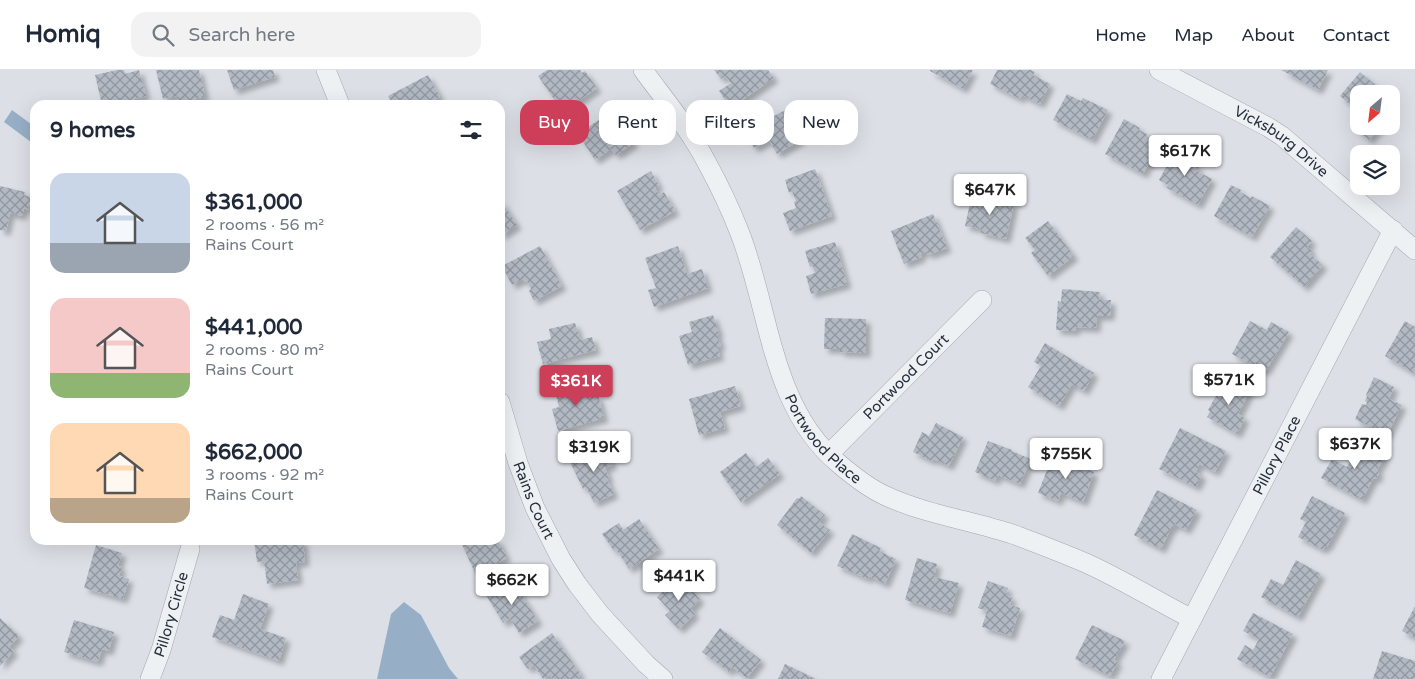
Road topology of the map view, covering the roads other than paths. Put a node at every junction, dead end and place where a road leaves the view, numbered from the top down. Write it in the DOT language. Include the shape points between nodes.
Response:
graph roads {
  1 [pos="326,70"];
  2 [pos="643,70"];
  3 [pos="1159,70"];
  4 [pos="338,100"];
  5 [pos="1393,230"];
  6 [pos="1415,250"];
  7 [pos="982,300"];
  8 [pos="505,419"];
  9 [pos="829,454"];
  10 [pos="190,550"];
  11 [pos="1192,619"];
  12 [pos="150,679"];
  13 [pos="663,679"];
  14 [pos="1161,679"];
  1 -- 4 [label="street"];
  2 -- 9 [label="street, Portwood Place" via="716,180 741,234 785,386 798,414"];
  3 -- 5 [label="street, Vicksburg Drive" via="1282,136"];
  5 -- 6 [label="street, Vicksburg Drive"];
  5 -- 11 [label="street, Pillory Place"];
  7 -- 9 [label="street, Portwood Court"];
  8 -- 13 [label="street, Rains Court" via="535,508 561,559 600,614"];
  9 -- 11 [label="street, Portwood Place" via="860,480 886,496 1058,551"];
  10 -- 12 [label="street, Pillory Circle"];
  11 -- 14 [label="street, Pillory Place"];
}
